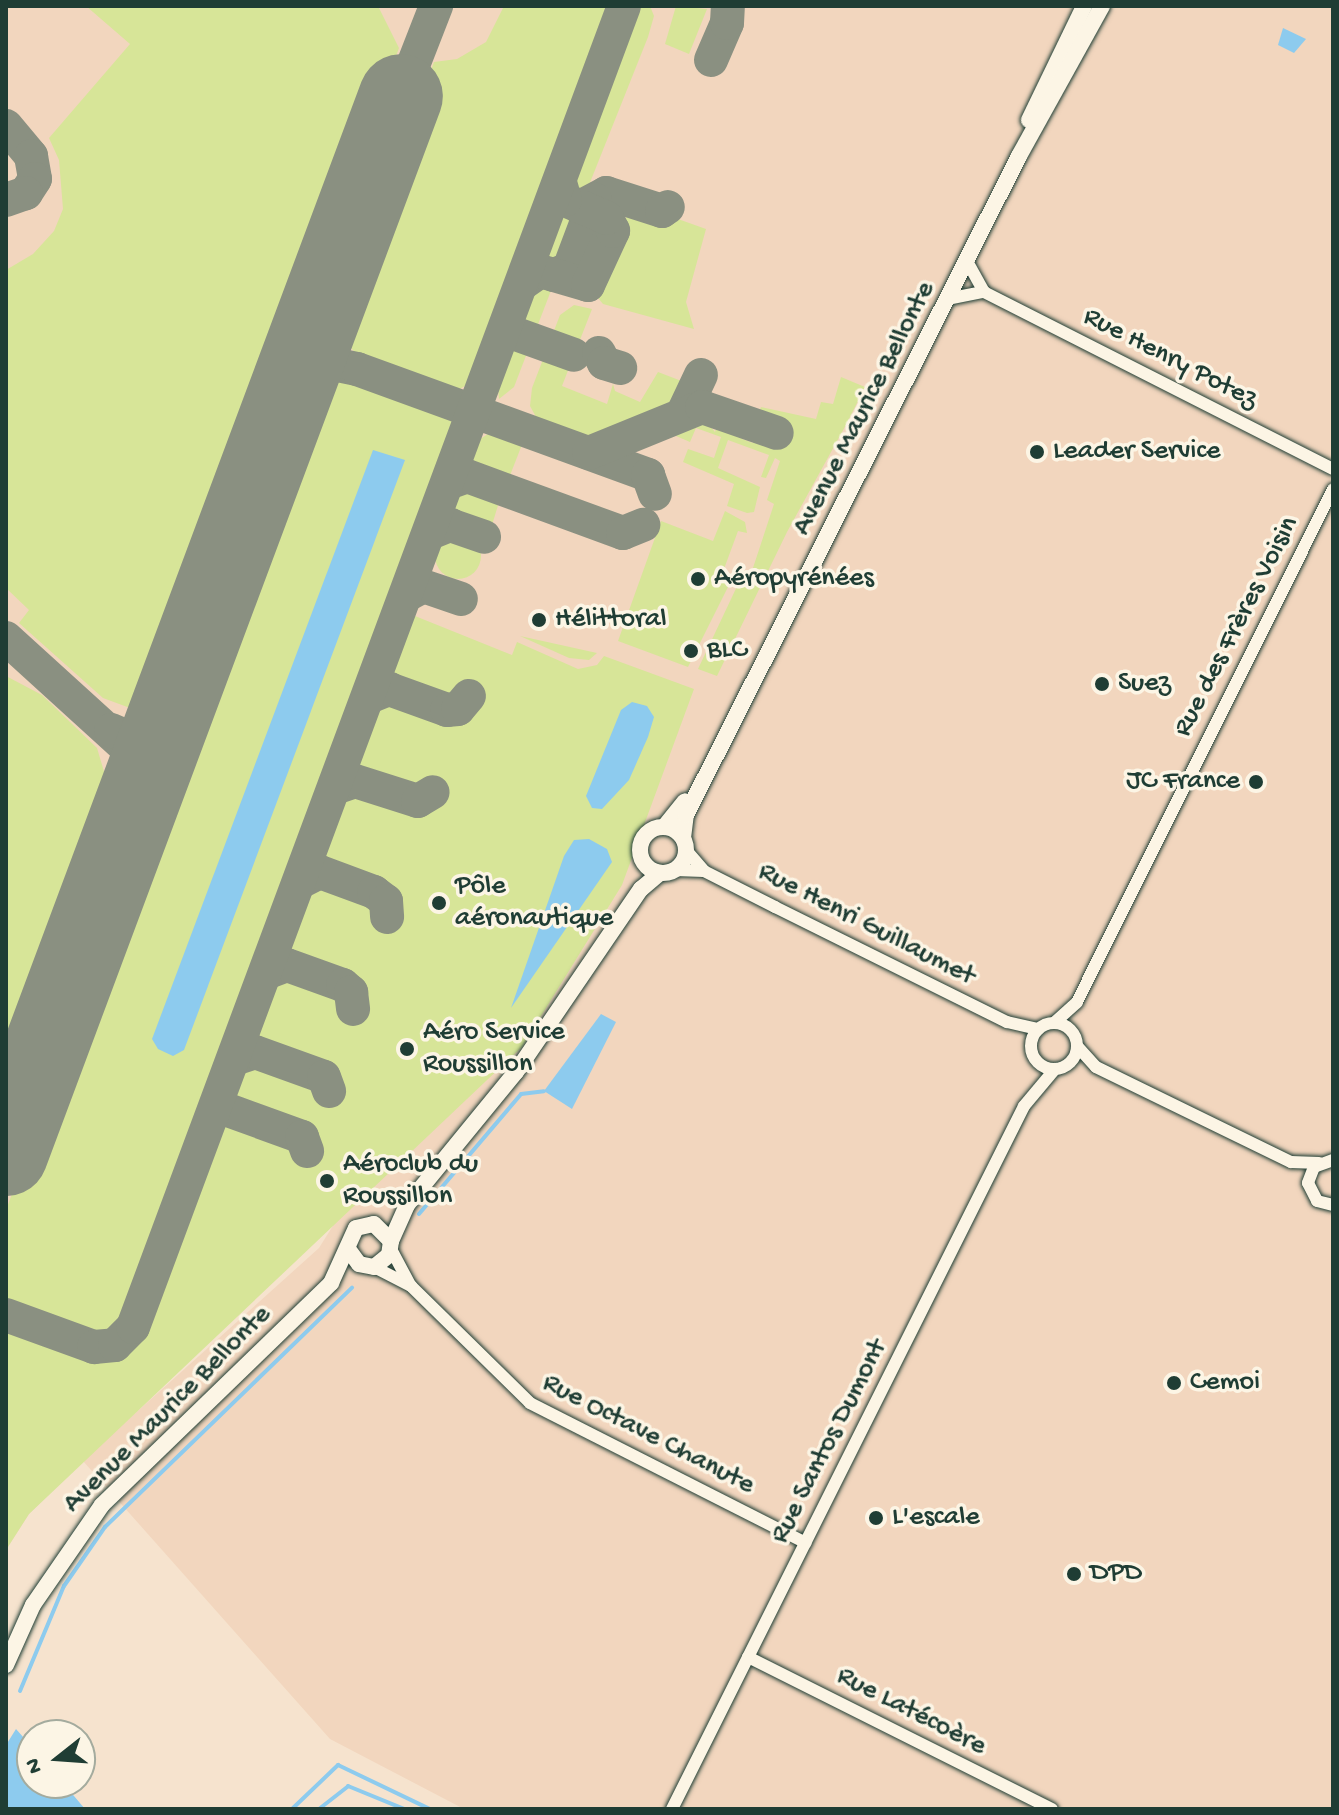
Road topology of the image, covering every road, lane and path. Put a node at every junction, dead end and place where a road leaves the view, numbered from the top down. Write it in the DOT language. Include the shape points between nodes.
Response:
graph roads {
  1 [pos="1084,6"];
  2 [pos="1102,6"];
  3 [pos="968,263"];
  4 [pos="984,292"];
  5 [pos="952,298"];
  6 [pos="1333,469"];
  7 [pos="1333,489"];
  8 [pos="664,827"];
  9 [pos="685,844"];
  10 [pos="643,863"];
  11 [pos="704,871"];
  12 [pos="667,872"];
  13 [pos="641,889"];
  14 [pos="1077,1002"];
  15 [pos="1007,1022"];
  16 [pos="1054,1023"];
  17 [pos="1038,1029"];
  18 [pos="1075,1040"];
  19 [pos="1033,1053"];
  20 [pos="1068,1064"];
  21 [pos="1096,1067"];
  22 [pos="1055,1069"];
  23 [pos="1030,1096"];
  24 [pos="1333,1160"];
  25 [pos="1291,1162"];
  26 [pos="1319,1163"];
  27 [pos="1308,1183"];
  28 [pos="407,1205"];
  29 [pos="1333,1205"];
  30 [pos="374,1224"];
  31 [pos="391,1245"];
  32 [pos="348,1249"];
  33 [pos="369,1267"];
  34 [pos="331,1283"];
  35 [pos="411,1286"];
  36 [pos="806,1543"];
  37 [pos="748,1657"];
  38 [pos="6,1665"];
  39 [pos="672,1809"];
  40 [pos="1052,1809"];
  1 -- 8 [label="street, Avenue Maurice Bellonte" via="680,811"];
  2 -- 3 [label="street, Avenue Maurice Bellonte"];
  3 -- 4 [label="street"];
  3 -- 5 [label="street, Avenue Maurice Bellonte"];
  4 -- 5 [label="street"];
  4 -- 6 [label="street, Rue Henry Potez"];
  5 -- 9 [label="street, Avenue Maurice Bellonte" via="686,815"];
  7 -- 14 [label="street, Rue des Frères Voisin"];
  8 -- 9 [label="street"];
  8 -- 10 [label="street, Avenue Maurice Bellonte" via="643,837"];
  9 -- 11 [label="street, Rue Henri Guillaumet"];
  9 -- 12 [label="street, Avenue Maurice Bellonte"];
  10 -- 12 [label="street"];
  10 -- 13 [label="street"];
  11 -- 12 [label="street, Rue Henri Guillaumet"];
  11 -- 15 [label="street, Rue Henri Guillaumet"];
  12 -- 13 [label="street"];
  13 -- 28 [label="street" via="516,1072"];
  14 -- 16 [label="street, Rue des Frères Voisin"];
  14 -- 18 [label="street, Rue des Frères Voisin"];
  15 -- 17 [label="street, Rue Henri Guillaumet"];
  15 -- 19 [label="street, Rue Henri Guillaumet"];
  16 -- 17 [label="street"];
  16 -- 18 [label="street"];
  17 -- 19 [label="street"];
  18 -- 20 [label="street"];
  18 -- 21 [label="street"];
  19 -- 22 [label="street"];
  19 -- 23 [label="street, Rue Santos Dumont"];
  20 -- 21 [label="street"];
  20 -- 22 [label="street"];
  21 -- 25 [label="street"];
  22 -- 23 [label="street, Rue Santos Dumont"];
  23 -- 36 [label="street, Rue Santos Dumont"];
  24 -- 26 [label="street"];
  25 -- 26 [label="street"];
  25 -- 27 [label="street"];
  26 -- 27 [label="street"];
  27 -- 29 [label="street" via="1317,1201"];
  28 -- 30 [label="street"];
  28 -- 31 [label="street"];
  30 -- 31 [label="street"];
  30 -- 32 [label="street, Avenue Maurice Bellonte" via="356,1228"];
  31 -- 33 [label="street"];
  31 -- 35 [label="street, Rue Octave Chanute"];
  32 -- 33 [label="street"];
  32 -- 34 [label="street, Avenue Maurice Bellonte"];
  33 -- 34 [label="street, Avenue Maurice Bellonte"];
  33 -- 35 [label="street, Rue Octave Chanute"];
  34 -- 38 [label="street, Avenue Maurice Bellonte" via="102,1505 33,1605"];
  35 -- 36 [label="street, Rue Octave Chanute" via="530,1403"];
  36 -- 37 [label="street, Rue Santos Dumont"];
  37 -- 39 [label="street, Rue Santos Dumont"];
  37 -- 40 [label="street, Rue Latécoère"];
}
